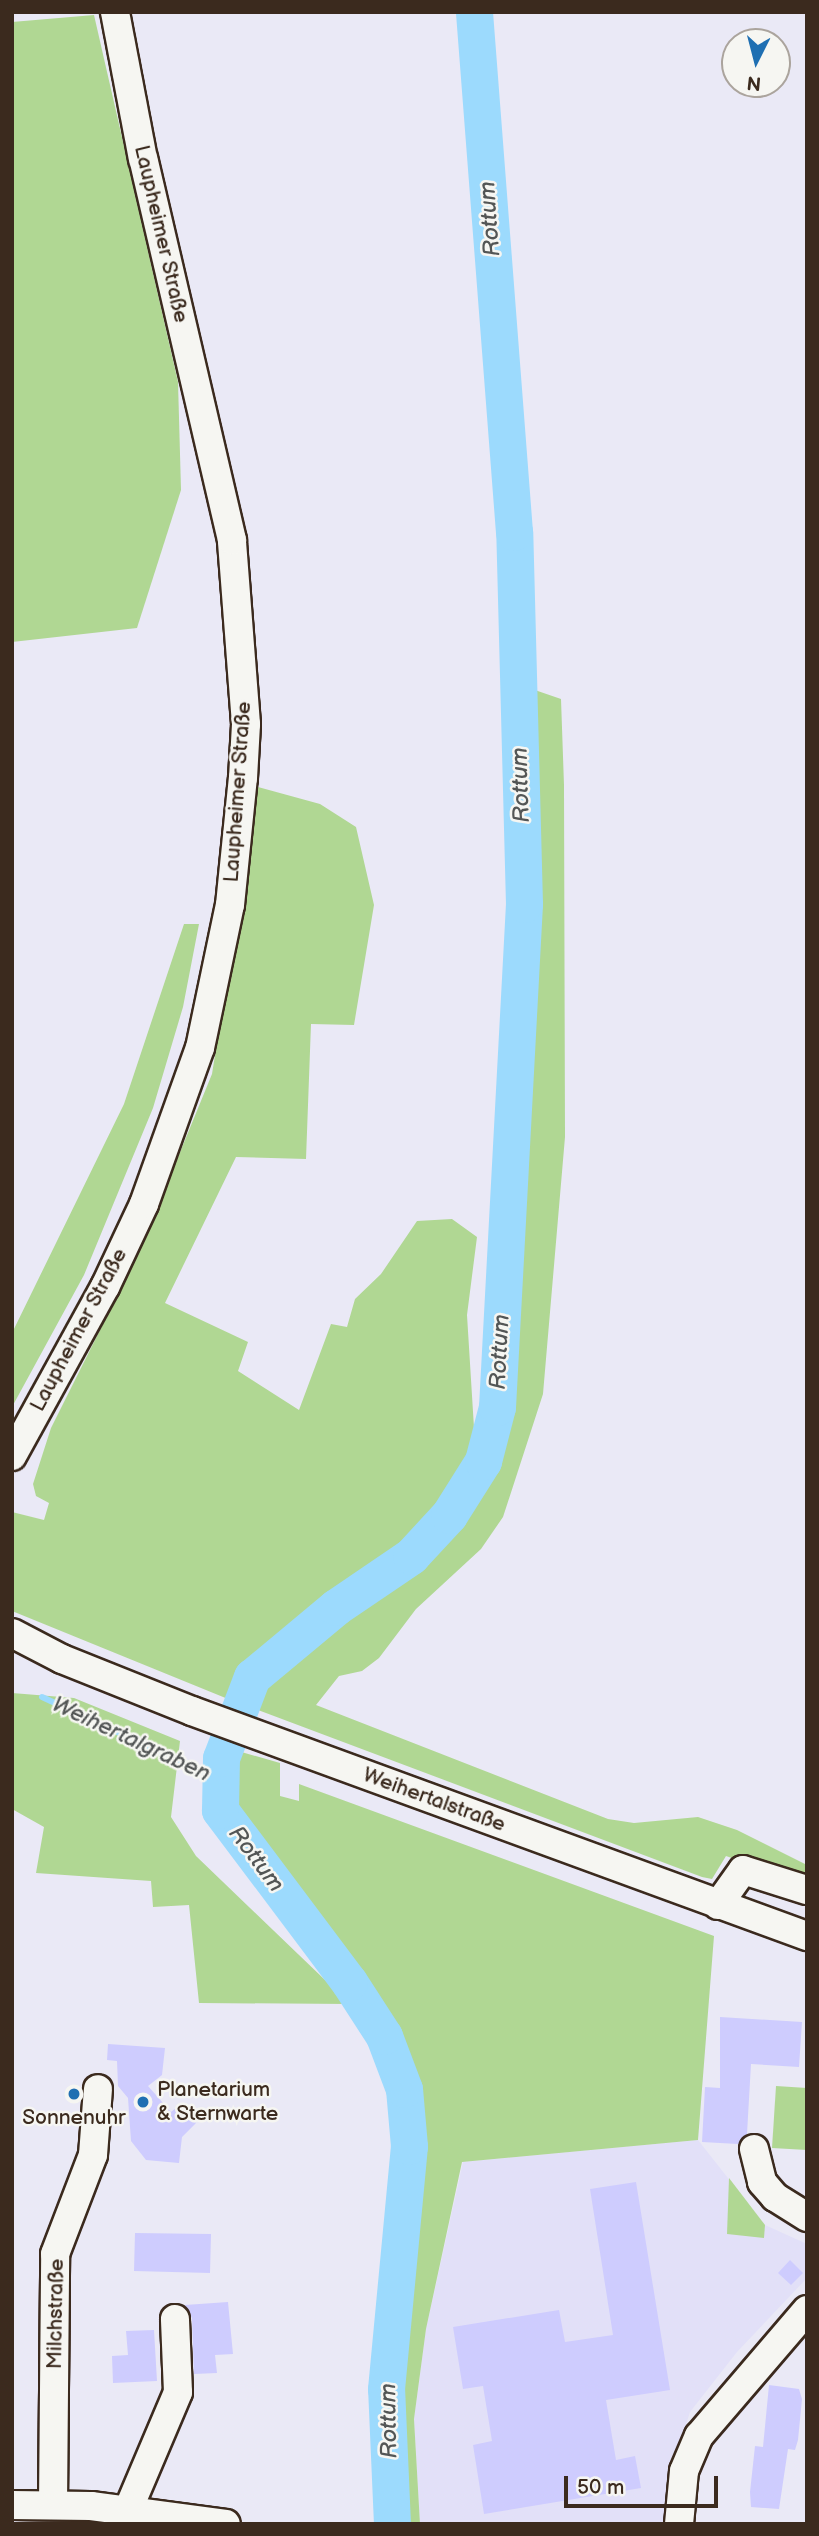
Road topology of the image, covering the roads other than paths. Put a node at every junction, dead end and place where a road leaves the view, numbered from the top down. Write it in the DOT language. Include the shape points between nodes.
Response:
graph roads {
  1 [pos="115,12"];
  2 [pos="12,1455"];
  3 [pos="12,1633"];
  4 [pos="12,1653"];
  5 [pos="62,1659"];
  6 [pos="807,1890"];
  7 [pos="718,1905"];
  8 [pos="807,1936"];
  9 [pos="98,2088"];
  10 [pos="754,2148"];
  11 [pos="807,2217"];
  12 [pos="807,2310"];
  13 [pos="175,2319"];
  14 [pos="12,2505"];
  15 [pos="53,2505"];
  16 [pos="128,2510"];
  17 [pos="165,2519"];
  18 [pos="226,2524"];
  19 [pos="679,2524"];
  1 -- 2 [label="street, Laupheimer Straße" via="143,159 232,540 246,724 243,778 230,905 200,1048 117,1264"];
  3 -- 5 [label="street, Weihertalstraße"];
  4 -- 5 [label="street, Weihertalstraße"];
  5 -- 7 [label="street, Weihertalstraße"];
  6 -- 7 [label="street" via="743,1870"];
  7 -- 8 [label="street, Weihertalstraße"];
  9 -- 15 [label="street, Milchstraße" via="99,2132 55,2254"];
  10 -- 11 [label="street" via="762,2182 775,2197"];
  12 -- 19 [label="street" via="699,2436 684,2471"];
  13 -- 16 [label="street" via="177,2392"];
  14 -- 15 [label="street"];
  15 -- 16 [label="street"];
  16 -- 17 [label="street"];
  17 -- 18 [label="street"];
}
